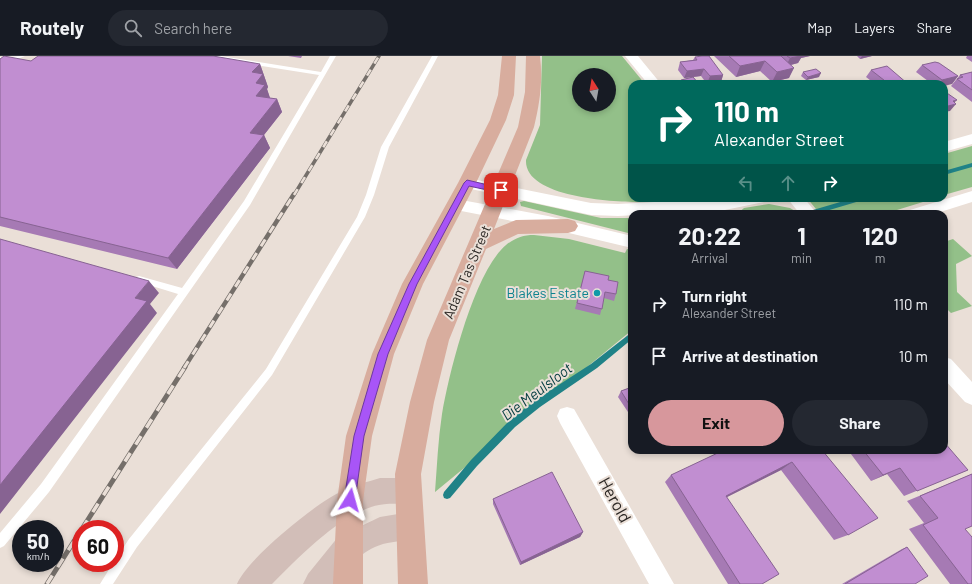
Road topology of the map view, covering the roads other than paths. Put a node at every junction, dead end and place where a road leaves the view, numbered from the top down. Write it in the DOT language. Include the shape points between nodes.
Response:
graph roads {
  1 [pos="22,56"];
  2 [pos="210,56"];
  3 [pos="333,56"];
  4 [pos="435,56"];
  5 [pos="510,56"];
  6 [pos="533,56"];
  7 [pos="631,56"];
  8 [pos="0,59"];
  9 [pos="322,74"];
  10 [pos="652,80"];
  11 [pos="972,139"];
  12 [pos="948,146"];
  13 [pos="467,183"];
  14 [pos="501,190"];
  15 [pos="972,196"];
  16 [pos="744,202"];
  17 [pos="798,202"];
  18 [pos="456,204"];
  19 [pos="722,209"];
  20 [pos="806,210"];
  21 [pos="928,210"];
  22 [pos="492,211"];
  23 [pos="568,226"];
  24 [pos="628,241"];
  25 [pos="478,244"];
  26 [pos="134,277"];
  27 [pos="185,292"];
  28 [pos="948,369"];
  29 [pos="972,396"];
  30 [pos="567,416"];
  31 [pos="409,491"];
  32 [pos="350,500"];
  33 [pos="410,526"];
  34 [pos="0,542"];
  35 [pos="348,547"];
  36 [pos="106,584"];
  37 [pos="252,584"];
  38 [pos="318,584"];
  39 [pos="348,584"];
  40 [pos="413,584"];
  41 [pos="662,584"];
  1 -- 8 [label="lane"];
  2 -- 9 [label="lane"];
  3 -- 9 [label="lane"];
  4 -- 36 [label="lane" via="385,147 361,217 269,372 138,537"];
  5 -- 13 [label="main road" via="506,95 498,120"];
  6 -- 14 [label="main road, Adam Tas Street" via="533,99 526,127"];
  7 -- 10 [label="street"];
  9 -- 27 [label="lane" via="247,203"];
  11 -- 12 [label="street"];
  13 -- 14 [label="street"];
  13 -- 18 [label="main road"];
  14 -- 19 [label="street" via="591,209"];
  14 -- 22 [label="main road, Adam Tas Street"];
  15 -- 21 [label="street"];
  16 -- 19 [label="street"];
  17 -- 20 [label="street"];
  18 -- 22 [label="street"];
  18 -- 32 [label="main road" via="413,284 383,354 359,436"];
  22 -- 23 [label="street"];
  22 -- 25 [label="main road, Adam Tas Street"];
  23 -- 24 [label="street"];
  23 -- 25 [label="main road" via="516,227"];
  25 -- 31 [label="main road, Adam Tas Street" via="438,340 408,474"];
  26 -- 27 [label="lane"];
  27 -- 34 [label="lane" via="45,488"];
  28 -- 29 [label="street"];
  30 -- 41 [label="street, Herold"];
  31 -- 32 [label="main road" via="380,491"];
  31 -- 33 [label="main road, Adam Tas Street"];
  32 -- 35 [label="main road"];
  32 -- 37 [label="main road" via="299,537"];
  33 -- 35 [label="main road" via="380,531"];
  33 -- 40 [label="main road, Adam Tas Street"];
  35 -- 38 [label="main road"];
  35 -- 39 [label="main road"];
}
